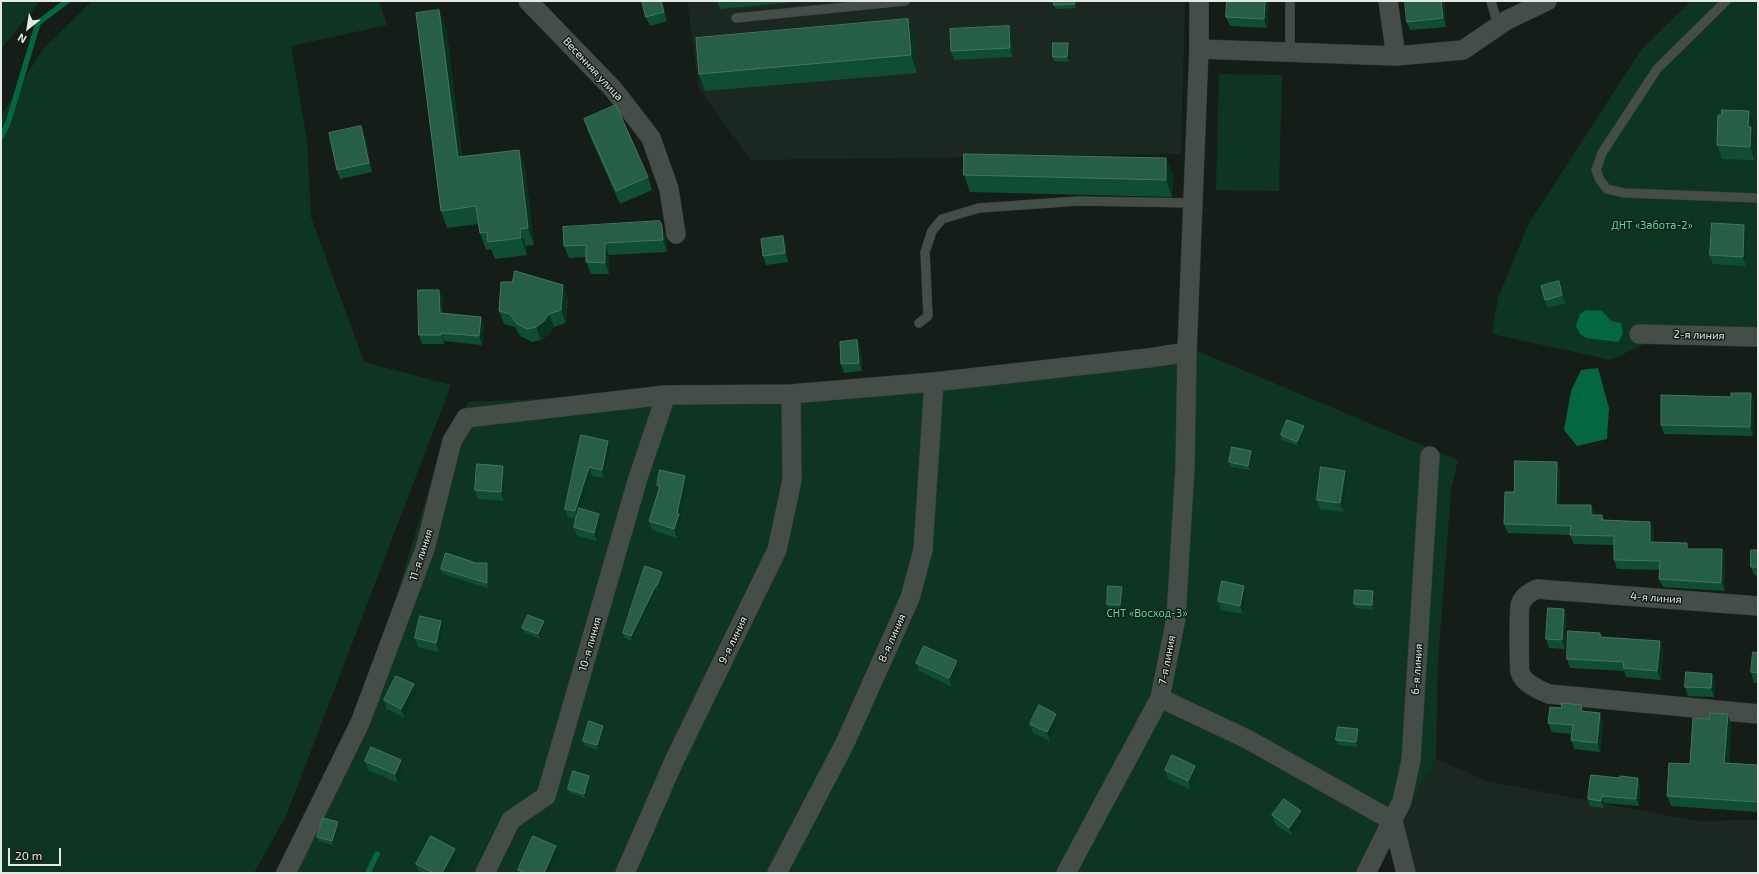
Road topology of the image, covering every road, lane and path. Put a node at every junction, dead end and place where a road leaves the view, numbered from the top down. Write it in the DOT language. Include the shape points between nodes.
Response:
graph roads {
  1 [pos="528,1"];
  2 [pos="905,1"];
  3 [pos="1199,1"];
  4 [pos="1290,1"];
  5 [pos="1388,1"];
  6 [pos="1491,1"];
  7 [pos="1547,1"];
  8 [pos="1726,1"];
  9 [pos="736,18"];
  10 [pos="1498,26"];
  11 [pos="1199,50"];
  12 [pos="1290,52"];
  13 [pos="1396,56"];
  14 [pos="1758,198"];
  15 [pos="1193,203"];
  16 [pos="676,234"];
  17 [pos="919,323"];
  18 [pos="1639,334"];
  19 [pos="1758,337"];
  20 [pos="1187,352"];
  21 [pos="934,382"];
  22 [pos="792,394"];
  23 [pos="666,395"];
  24 [pos="1430,456"];
  25 [pos="1758,606"];
  26 [pos="1160,698"];
  27 [pos="1758,714"];
  28 [pos="1393,821"];
  29 [pos="286,873"];
  30 [pos="484,873"];
  31 [pos="625,873"];
  32 [pos="777,873"];
  33 [pos="1066,873"];
  34 [pos="1366,873"];
  35 [pos="1406,873"];
  1 -- 16 [label="street, Весенняя улица" via="614,90 651,138 668,189"];
  2 -- 9 [label="lane"];
  3 -- 11 [label="street, 7-я линия"];
  4 -- 12 [label="lane"];
  5 -- 13 [label="street"];
  6 -- 10 [label="lane"];
  7 -- 10 [label="street"];
  8 -- 14 [label="lane" via="1657,69 1602,152 1596,170 1607,189 1624,193"];
  10 -- 13 [label="street" via="1463,50"];
  11 -- 12 [label="street"];
  11 -- 15 [label="street, 7-я линия"];
  12 -- 13 [label="street"];
  15 -- 17 [label="lane" via="1079,201 979,208 942,219 932,231 925,252 928,316"];
  15 -- 20 [label="street, 7-я линия"];
  18 -- 19 [label="street, 2-я линия"];
  20 -- 21 [label="street"];
  20 -- 26 [label="street, 7-я линия" via="1185,467 1176,618"];
  21 -- 22 [label="street"];
  21 -- 32 [label="street, 8-я линия" via="923,550 910,598 846,743"];
  22 -- 23 [label="street"];
  22 -- 31 [label="street, 9-я линия" via="792,480 777,550 674,761"];
  23 -- 29 [label="street, 11-я линия" via="466,418 452,441 425,549 360,723"];
  23 -- 30 [label="street, 10-я линия" via="638,478 546,796 511,820"];
  24 -- 28 [label="street, 6-я линия" via="1411,760 1402,801"];
  25 -- 27 [label="street, 4-я линия" via="1537,589 1527,594 1520,606 1520,672 1537,690 1549,694"];
  26 -- 28 [label="street" via="1247,739"];
  26 -- 33 [label="street, 7-я линия"];
  28 -- 34 [label="street, 6-я линия"];
  28 -- 35 [label="street"];
}
